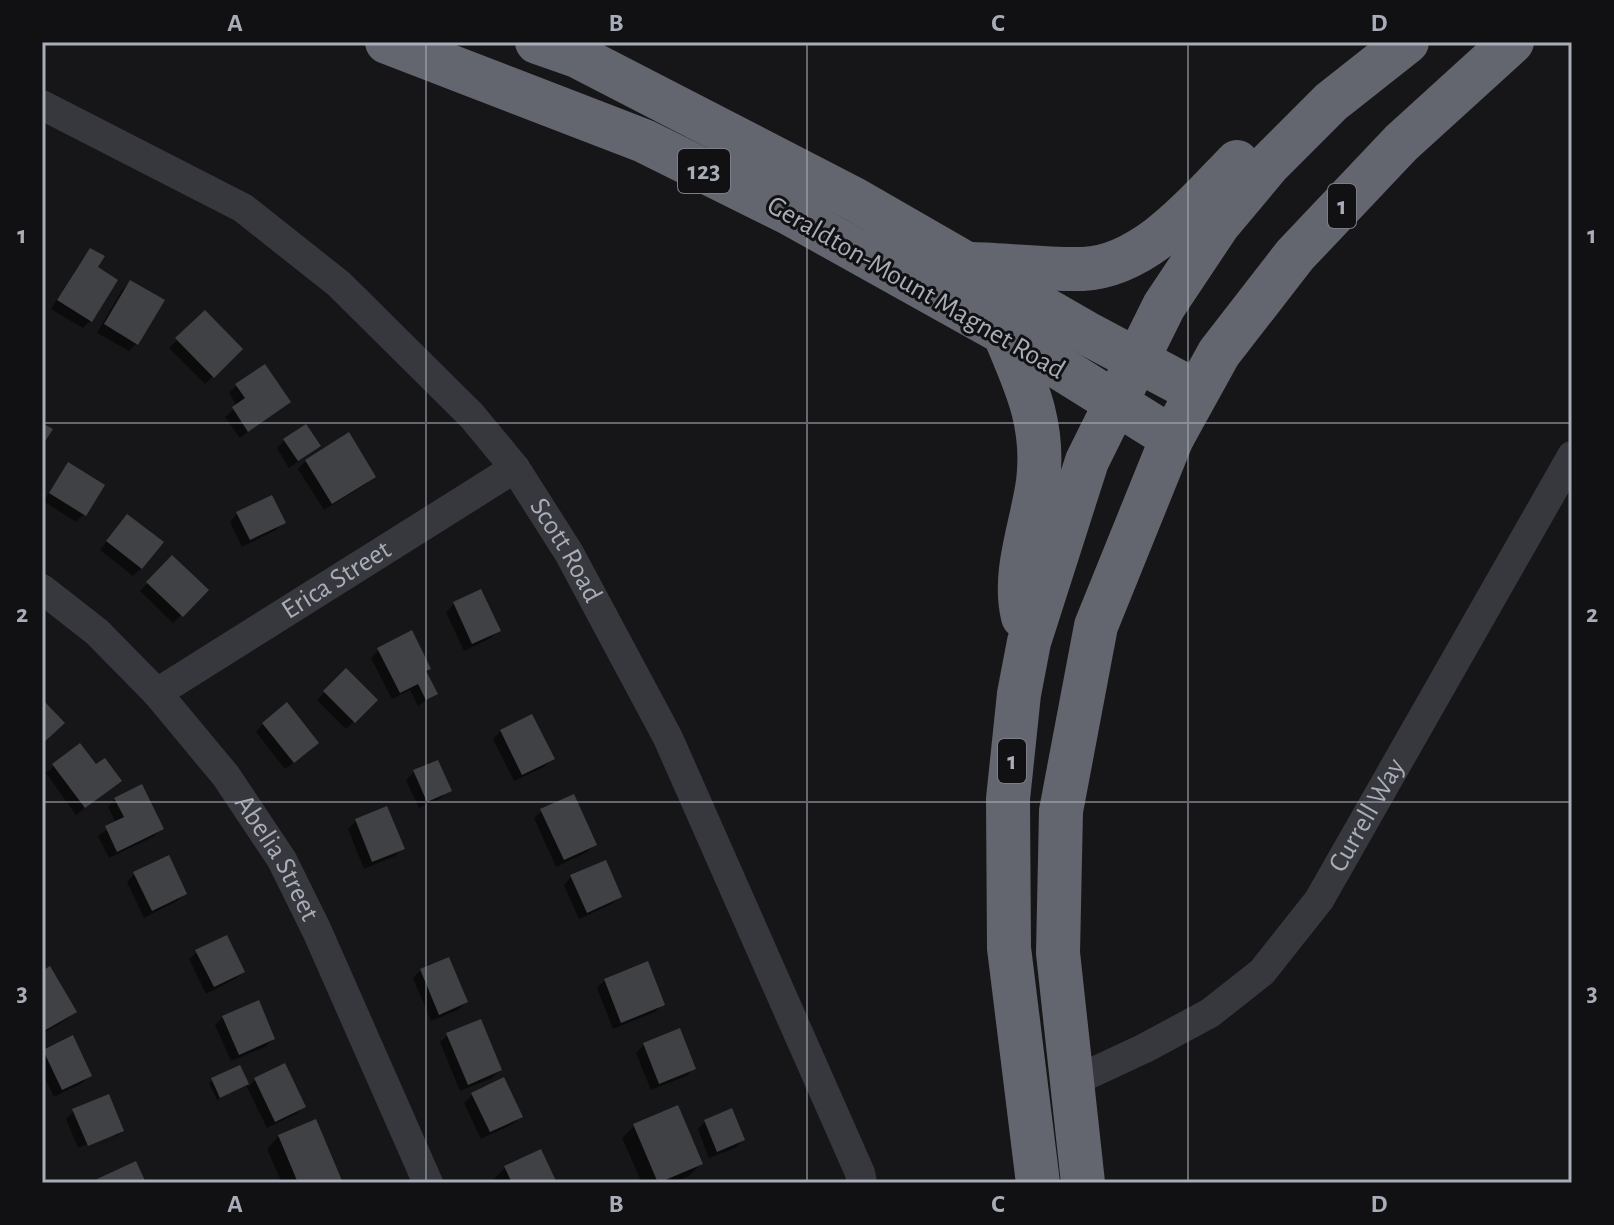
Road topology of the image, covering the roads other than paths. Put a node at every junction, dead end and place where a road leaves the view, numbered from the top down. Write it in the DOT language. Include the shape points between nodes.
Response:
graph roads {
  1 [pos="387,42"];
  2 [pos="537,42"];
  3 [pos="1407,42"];
  4 [pos="1512,42"];
  5 [pos="1331,102"];
  6 [pos="42,105"];
  7 [pos="966,263"];
  8 [pos="1004,333"];
  9 [pos="1136,359"];
  10 [pos="1197,392"];
  11 [pos="1114,403"];
  12 [pos="1172,438"];
  13 [pos="1572,456"];
  14 [pos="515,468"];
  15 [pos="42,589"];
  16 [pos="1029,642"];
  17 [pos="157,693"];
  18 [pos="1070,1083"];
  19 [pos="428,1183"];
  20 [pos="862,1183"];
  21 [pos="1038,1183"];
  22 [pos="1083,1183"];
  1 -- 8 [label="highway, Geraldton-Mount Magnet Road / 123" via="644,141 789,213"];
  2 -- 7 [label="highway, Geraldton-Mount Magnet Road / 123" via="577,56"];
  3 -- 5 [label="highway, 1"];
  4 -- 10 [label="highway, 1" via="1401,143 1295,255 1219,353"];
  5 -- 7 [label="highway" via="1250,149 1170,231 1124,259 1086,269"];
  5 -- 9 [label="highway, 1" via="1218,225"];
  6 -- 14 [label="street, Scott Road" via="243,208 339,284 472,416"];
  7 -- 9 [label="highway, Geraldton-Mount Magnet Road / 123"];
  8 -- 11 [label="highway, Geraldton-Mount Magnet Road / 123"];
  8 -- 16 [label="highway" via="1033,402 1038,428 1038,480 1019,603"];
  9 -- 10 [label="highway, Geraldton-Mount Magnet Road / 123"];
  9 -- 11 [label="highway, 1"];
  10 -- 12 [label="highway, 1"];
  11 -- 12 [label="highway, Geraldton-Mount Magnet Road / 123"];
  11 -- 16 [label="highway, 1" via="1087,461"];
  12 -- 18 [label="highway, 1" via="1096,626 1061,811 1058,953"];
  13 -- 18 [label="street, Currell Way" via="1319,900 1262,972 1210,1013"];
  14 -- 17 [label="street, Erica Street"];
  14 -- 20 [label="street, Scott Road" via="569,553 668,738"];
  15 -- 17 [label="street, Abelia Street" via="97,632"];
  16 -- 21 [label="highway, 1" via="1008,799 1009,948"];
  17 -- 19 [label="street, Abelia Street" via="226,776 282,860"];
  18 -- 22 [label="highway, 1"];
}
